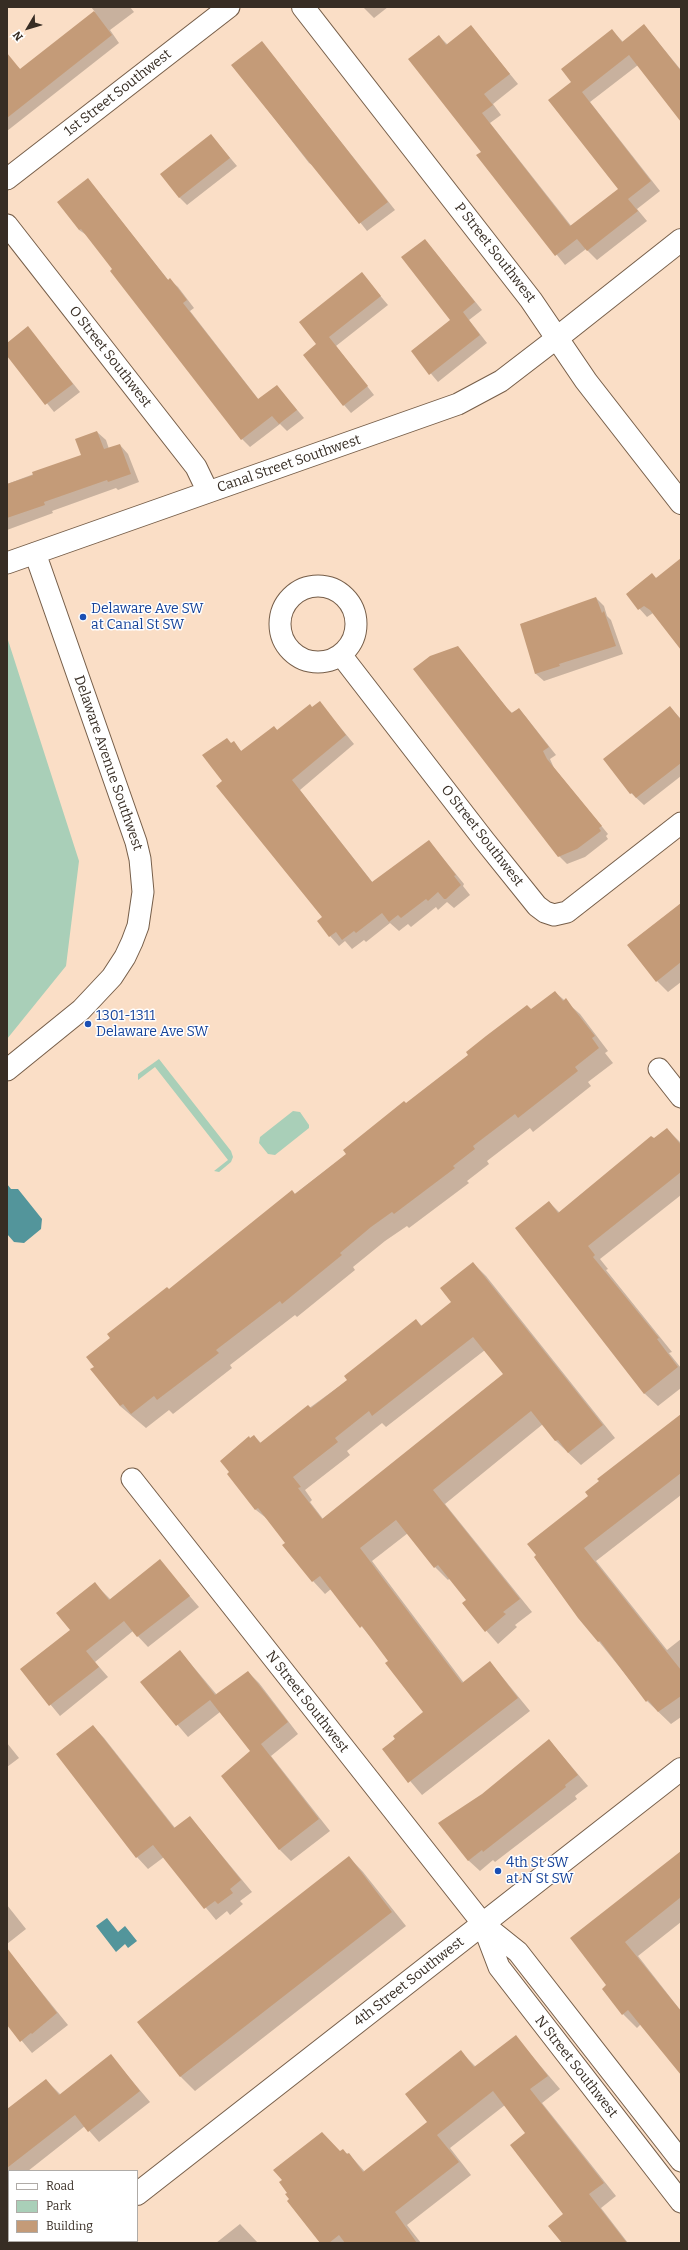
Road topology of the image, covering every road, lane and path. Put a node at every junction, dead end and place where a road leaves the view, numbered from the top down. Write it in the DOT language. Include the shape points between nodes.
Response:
graph roads {
  1 [pos="229,7"];
  2 [pos="303,7"];
  3 [pos="7,179"];
  4 [pos="7,225"];
  5 [pos="681,240"];
  6 [pos="557,338"];
  7 [pos="208,492"];
  8 [pos="681,503"];
  9 [pos="35,553"];
  10 [pos="7,563"];
  11 [pos="341,655"];
  12 [pos="681,824"];
  13 [pos="658,1069"];
  14 [pos="7,1070"];
  15 [pos="681,1098"];
  16 [pos="132,1479"];
  17 [pos="681,1769"];
  18 [pos="483,1924"];
  19 [pos="681,2161"];
  20 [pos="138,2193"];
  21 [pos="681,2202"];
  1 -- 3 [label="street, 1st Street Southwest"];
  2 -- 6 [label="street, P Street Southwest" via="531,300"];
  4 -- 7 [label="street, O Street Southwest" via="196,467"];
  5 -- 6 [label="street"];
  6 -- 7 [label="street, Canal Street Southwest" via="501,381 466,401"];
  6 -- 8 [label="street, P Street Southwest" via="586,381"];
  7 -- 9 [label="street, Canal Street Southwest"];
  9 -- 10 [label="street, Canal Street Southwest"];
  9 -- 14 [label="street, Delaware Avenue Southwest" via="136,842 143,892 138,926 125,957 112,977 82,1010"];
  11 -- 12 [label="street, O Street Southwest" via="537,906 545,912 554,915 567,912"];
  13 -- 15 [label="street"];
  16 -- 18 [label="street, N Street Southwest"];
  17 -- 18 [label="street, 4th Street Southwest"];
  18 -- 19 [label="street, N Street Southwest" via="518,1952"];
  18 -- 20 [label="street, 4th Street Southwest"];
  18 -- 21 [label="street, N Street Southwest" via="499,1967"];
}
